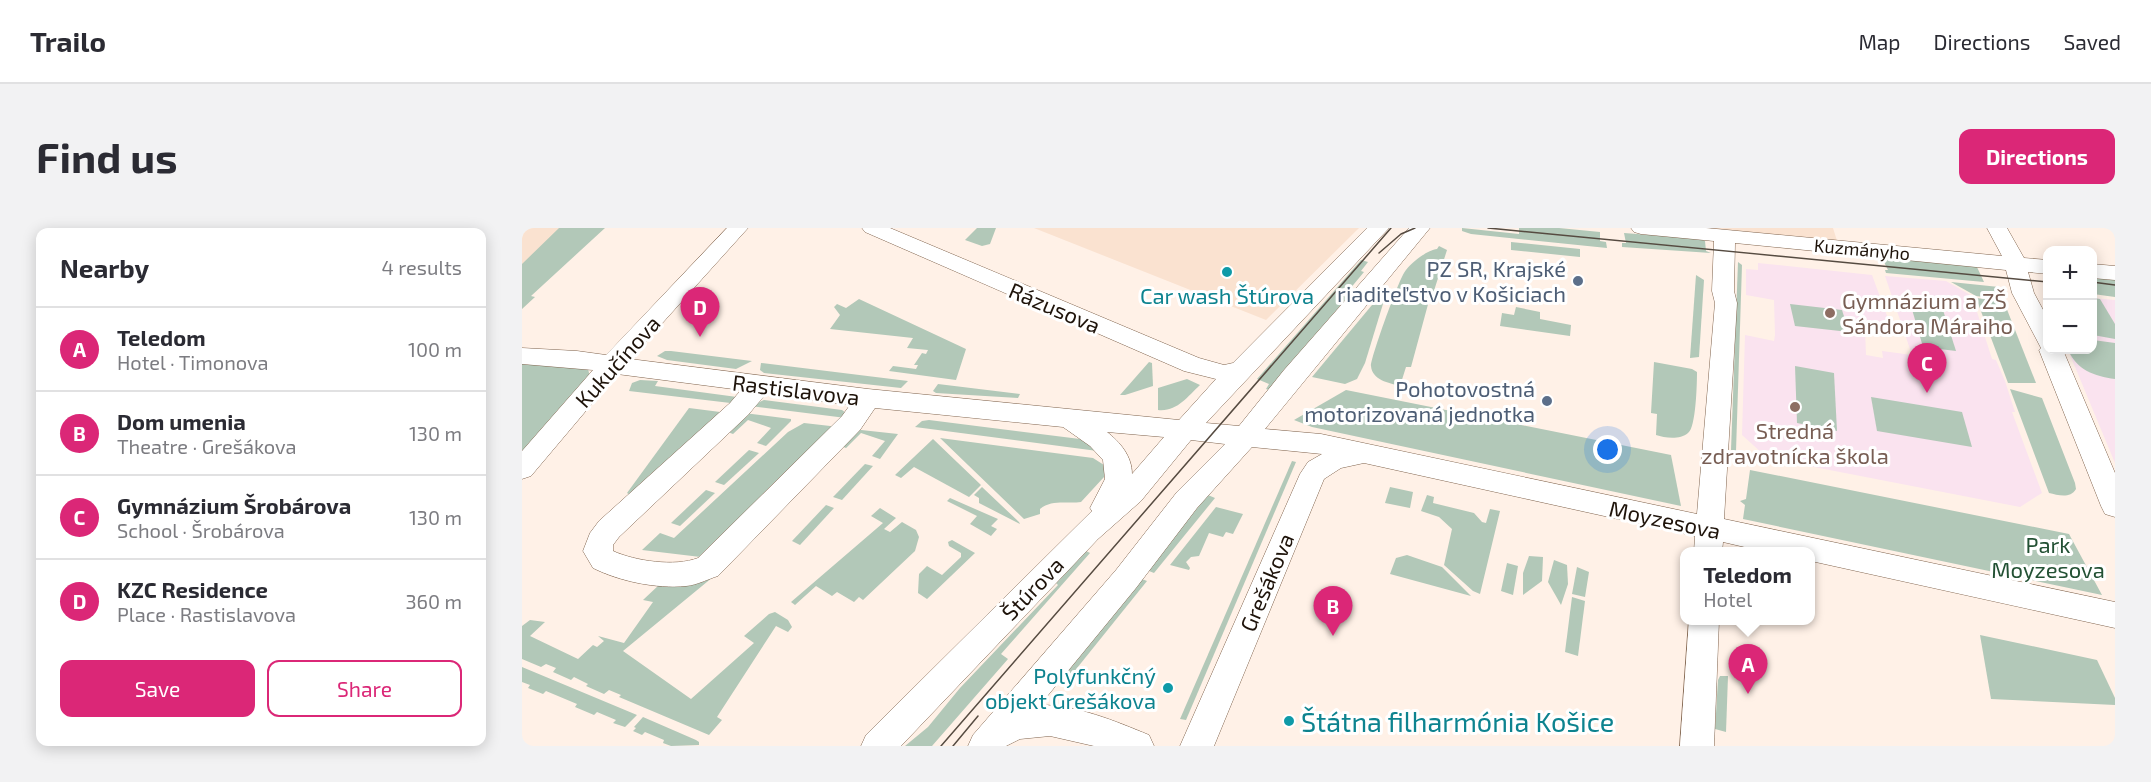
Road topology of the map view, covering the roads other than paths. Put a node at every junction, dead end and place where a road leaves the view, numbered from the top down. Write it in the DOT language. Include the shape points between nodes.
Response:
graph roads {
  1 [pos="738,228"];
  2 [pos="872,228"];
  3 [pos="1378,228"];
  4 [pos="1641,228"];
  5 [pos="1997,228"];
  6 [pos="1418,230"];
  7 [pos="1771,235"];
  8 [pos="1725,236"];
  9 [pos="2015,264"];
  10 [pos="2043,267"];
  11 [pos="2097,271"];
  12 [pos="2115,273"];
  13 [pos="2043,333"];
  14 [pos="2053,354"];
  15 [pos="522,356"];
  16 [pos="611,365"];
  17 [pos="1241,370"];
  18 [pos="759,385"];
  19 [pos="1219,393"];
  20 [pos="1279,394"];
  21 [pos="868,398"];
  22 [pos="1070,420"];
  23 [pos="1216,424"];
  24 [pos="1190,436"];
  25 [pos="1244,436"];
  26 [pos="1321,444"];
  27 [pos="1369,455"];
  28 [pos="522,469"];
  29 [pos="1187,500"];
  30 [pos="2115,506"];
  31 [pos="1088,531"];
  32 [pos="1709,540"];
  33 [pos="1747,547"];
  34 [pos="1815,560"];
  35 [pos="2115,615"];
  36 [pos="1704,625"];
  37 [pos="990,740"];
  38 [pos="878,746"];
  39 [pos="1137,746"];
  40 [pos="1197,746"];
  41 [pos="1697,746"];
  1 -- 16 [label="street, Kukučínova"];
  2 -- 17 [label="street, Rázusova" via="1192,365 1224,373"];
  3 -- 17 [label="street, Štúrova"];
  4 -- 8 [label="street, Kuzmányho"];
  5 -- 9 [label="street"];
  6 -- 20 [label="street"];
  7 -- 8 [label="street, Kuzmányho"];
  7 -- 9 [label="street, Kuzmányho"];
  8 -- 32 [label="street" via="1726,303"];
  9 -- 10 [label="street, Kuzmányho"];
  9 -- 13 [label="street" via="2021,288"];
  11 -- 12 [label="street"];
  14 -- 30 [label="street"];
  15 -- 16 [label="street, Rastislavova"];
  16 -- 18 [label="street, Rastislavova"];
  16 -- 28 [label="street, Kukučínova"];
  17 -- 19 [label="street, Štúrova"];
  18 -- 21 [label="street, Rastislavova"];
  18 -- 21 [label="street" via="739,409 609,529 598,548 601,558 614,566 659,572 685,574 708,567 851,423"];
  19 -- 23 [label="street"];
  19 -- 24 [label="street, Štúrova"];
  20 -- 23 [label="street"];
  20 -- 25 [label="street"];
  20 -- 26 [label="street, Moyzesova" via="1279,411 1287,422"];
  21 -- 22 [label="street, Rastislavova"];
  22 -- 24 [label="street, Rastislavova"];
  22 -- 31 [label="street, Rastislavova" via="1104,443 1120,468 1118,484"];
  23 -- 24 [label="street"];
  23 -- 25 [label="street"];
  24 -- 25 [label="street"];
  24 -- 29 [label="street" via="1202,456 1203,467"];
  24 -- 31 [label="street, Štúrova"];
  25 -- 26 [label="street, Moyzesova"];
  25 -- 29 [label="street"];
  26 -- 27 [label="street, Moyzesova"];
  27 -- 32 [label="street, Moyzesova"];
  27 -- 40 [label="street, Grešákova" via="1334,460 1313,474"];
  29 -- 37 [label="street"];
  31 -- 38 [label="street, Štúrova"];
  32 -- 33 [label="street, Moyzesova"];
  34 -- 35 [label="street, Moyzesova"];
  36 -- 41 [label="street"];
  37 -- 39 [label="street" via="1025,720 1055,720"];
}
